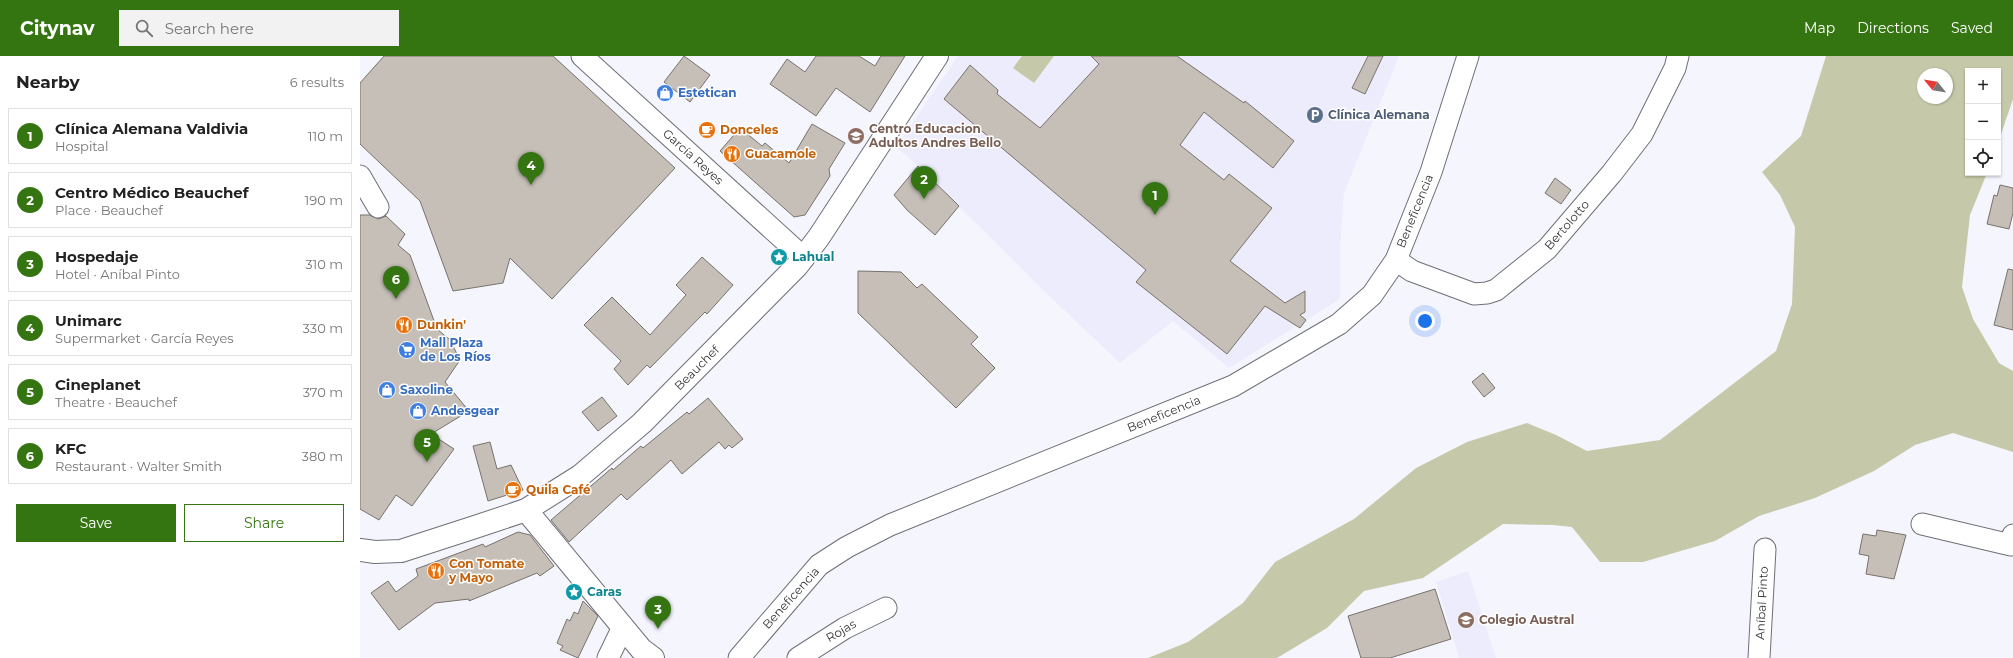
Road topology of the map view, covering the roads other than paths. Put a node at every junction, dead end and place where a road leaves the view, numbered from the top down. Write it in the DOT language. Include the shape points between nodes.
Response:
graph roads {
  1 [pos="582,56"];
  2 [pos="937,56"];
  3 [pos="1468,56"];
  4 [pos="1678,56"];
  5 [pos="360,176"];
  6 [pos="378,207"];
  7 [pos="804,258"];
  8 [pos="1396,260"];
  9 [pos="526,510"];
  10 [pos="1922,524"];
  11 [pos="2012,542"];
  12 [pos="1764,549"];
  13 [pos="360,550"];
  14 [pos="886,608"];
  15 [pos="623,627"];
  16 [pos="608,658"];
  17 [pos="653,658"];
  18 [pos="738,658"];
  19 [pos="798,658"];
  20 [pos="1759,658"];
  1 -- 7 [label="street, García Reyes"];
  2 -- 7 [label="main road, Beauchef"];
  3 -- 8 [label="street, Beneficencia" via="1431,172"];
  4 -- 8 [label="street, Bertolotto" via="1642,134 1616,168 1547,249 1496,290 1474,294 1412,271"];
  5 -- 6 [label="street"];
  7 -- 9 [label="main road, Beauchef" via="642,423 580,476"];
  8 -- 18 [label="street, Beneficencia" via="1372,295 1339,324 1233,386 890,525 847,547 819,565"];
  9 -- 13 [label="main road, Beauchef" via="402,551"];
  9 -- 15 [label="main road"];
  10 -- 11 [label="street"];
  12 -- 20 [label="street, Aníbal Pinto"];
  14 -- 19 [label="street, Rojas" via="845,628"];
  15 -- 16 [label="street"];
  15 -- 17 [label="main road" via="641,649"];
}
